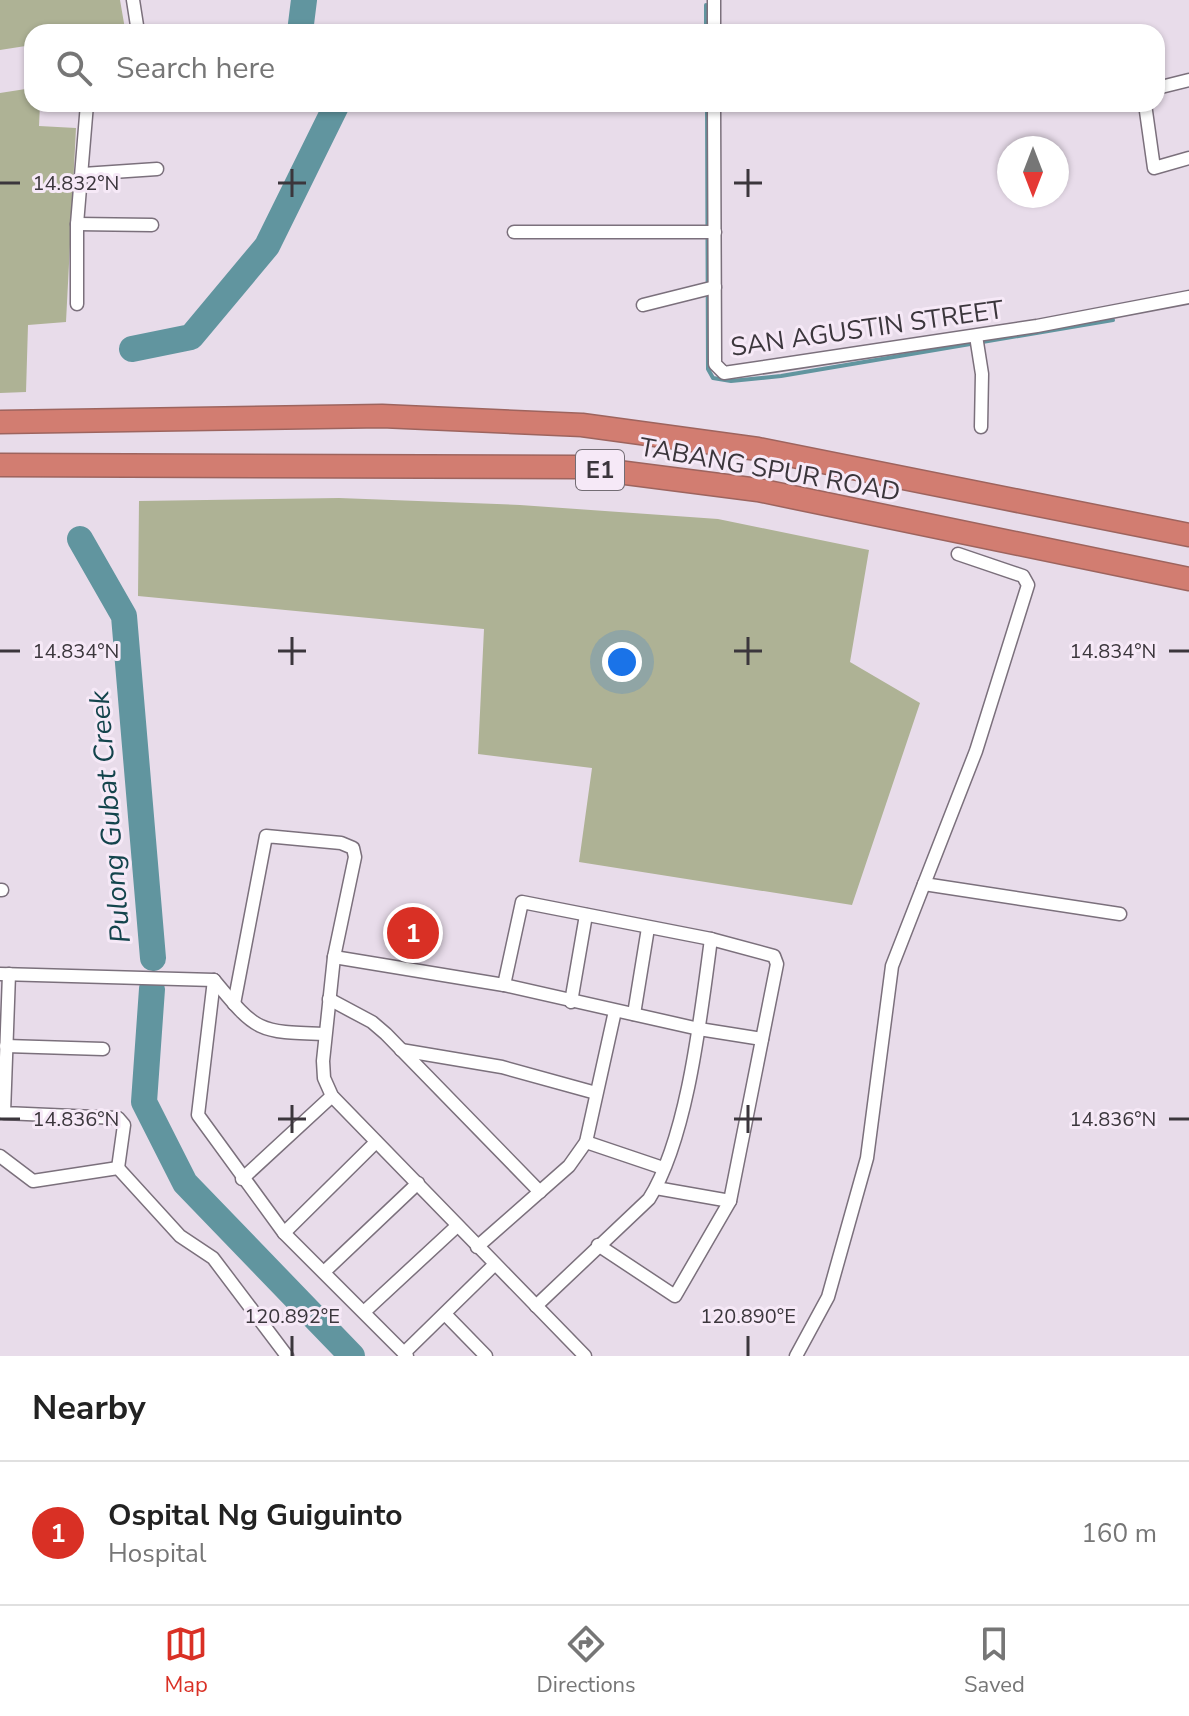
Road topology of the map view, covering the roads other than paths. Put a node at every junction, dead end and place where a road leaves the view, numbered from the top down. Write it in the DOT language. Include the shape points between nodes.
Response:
graph roads {
  1 [pos="714,0"];
  2 [pos="133,2"];
  3 [pos="137,24"];
  4 [pos="714,24"];
  5 [pos="1189,80"];
  6 [pos="1165,86"];
  7 [pos="87,112"];
  8 [pos="714,112"];
  9 [pos="1146,112"];
  10 [pos="1189,158"];
  11 [pos="157,169"];
  12 [pos="83,174"];
  13 [pos="77,224"];
  14 [pos="152,225"];
  15 [pos="514,232"];
  16 [pos="715,232"];
  17 [pos="715,287"];
  18 [pos="1189,297"];
  19 [pos="77,304"];
  20 [pos="643,305"];
  21 [pos="976,336"];
  22 [pos="0,422"];
  23 [pos="981,427"];
  24 [pos="0,465"];
  25 [pos="1189,535"];
  26 [pos="958,554"];
  27 [pos="1189,579"];
  28 [pos="924,884"];
  29 [pos="1120,914"];
  30 [pos="586,915"];
  31 [pos="648,928"];
  32 [pos="711,939"];
  33 [pos="334,957"];
  34 [pos="4,974"];
  35 [pos="214,980"];
  36 [pos="504,985"];
  37 [pos="329,999"];
  38 [pos="571,1002"];
  39 [pos="234,1004"];
  40 [pos="615,1011"];
  41 [pos="634,1014"];
  42 [pos="699,1029"];
  43 [pos="325,1034"];
  44 [pos="762,1039"];
  45 [pos="6,1046"];
  46 [pos="103,1049"];
  47 [pos="400,1049"];
  48 [pos="596,1093"];
  49 [pos="332,1096"];
  50 [pos="376,1142"];
  51 [pos="586,1142"];
  52 [pos="0,1156"];
  53 [pos="118,1168"];
  54 [pos="663,1168"];
  55 [pos="242,1179"];
  56 [pos="418,1183"];
  57 [pos="656,1188"];
  58 [pos="540,1192"];
  59 [pos="730,1201"];
  60 [pos="457,1226"];
  61 [pos="284,1233"];
  62 [pos="598,1245"];
  63 [pos="477,1247"];
  64 [pos="494,1265"];
  65 [pos="324,1272"];
  66 [pos="536,1306"];
  67 [pos="364,1312"];
  68 [pos="445,1314"];
  69 [pos="406,1354"];
  70 [pos="287,1356"];
  71 [pos="486,1356"];
  72 [pos="585,1356"];
  73 [pos="796,1356"];
  1 -- 4 [label="street"];
  2 -- 3 [label="street"];
  5 -- 6 [label="street"];
  7 -- 12 [label="street"];
  8 -- 16 [label="street, SAN AGUSTIN STREET"];
  9 -- 10 [label="street" via="1154,168"];
  11 -- 12 [label="street"];
  12 -- 13 [label="street"];
  13 -- 14 [label="street"];
  13 -- 19 [label="street"];
  15 -- 16 [label="street"];
  16 -- 17 [label="street, SAN AGUSTIN STREET"];
  17 -- 20 [label="street"];
  17 -- 21 [label="street, SAN AGUSTIN STREET" via="715,364 724,373"];
  18 -- 21 [label="street, SAN AGUSTIN STREET"];
  21 -- 23 [label="street"];
  22 -- 25 [label="highway, TABANG SPUR ROAD / E1" via="382,416 582,425 758,449"];
  24 -- 27 [label="highway, TABANG SPUR ROAD / E1" via="579,467 758,490"];
  26 -- 28 [label="street" via="1023,576 1028,585 976,751"];
  28 -- 29 [label="street"];
  28 -- 73 [label="street" via="892,966 867,1158 849,1227 828,1297"];
  30 -- 31 [label="street"];
  30 -- 36 [label="street" via="522,902"];
  30 -- 38 [label="street"];
  31 -- 32 [label="street"];
  31 -- 41 [label="street"];
  32 -- 42 [label="street"];
  32 -- 44 [label="street" via="774,956 777,964"];
  33 -- 36 [label="street"];
  33 -- 37 [label="street"];
  33 -- 39 [label="street" via="353,848 266,836"];
  34 -- 35 [label="street"];
  34 -- 45 [label="street"];
  35 -- 39 [label="street"];
  35 -- 55 [label="street" via="198,1115"];
  36 -- 38 [label="street"];
  37 -- 43 [label="street"];
  37 -- 47 [label="street" via="372,1022"];
  38 -- 40 [label="street"];
  39 -- 43 [label="street" via="259,1028"];
  40 -- 41 [label="street"];
  40 -- 48 [label="street"];
  41 -- 42 [label="street"];
  42 -- 44 [label="street"];
  42 -- 54 [label="street"];
  43 -- 49 [label="street" via="324,1078"];
  44 -- 59 [label="street"];
  45 -- 46 [label="street"];
  45 -- 53 [label="street" via="4,1113 118,1118 124,1125"];
  47 -- 48 [label="street" via="502,1067"];
  47 -- 58 [label="street"];
  48 -- 51 [label="street"];
  49 -- 50 [label="street"];
  49 -- 55 [label="street"];
  50 -- 56 [label="street"];
  50 -- 61 [label="street"];
  51 -- 54 [label="street"];
  51 -- 58 [label="street"];
  52 -- 53 [label="street" via="33,1181"];
  53 -- 70 [label="street" via="180,1236 213,1258"];
  54 -- 57 [label="street"];
  55 -- 61 [label="street"];
  56 -- 60 [label="street"];
  56 -- 65 [label="street"];
  57 -- 59 [label="street"];
  57 -- 62 [label="street"];
  58 -- 63 [label="street"];
  59 -- 62 [label="street" via="675,1296"];
  60 -- 63 [label="street"];
  60 -- 67 [label="street"];
  61 -- 65 [label="street"];
  62 -- 66 [label="street"];
  63 -- 64 [label="street"];
  64 -- 66 [label="street"];
  64 -- 68 [label="street"];
  65 -- 67 [label="street"];
  66 -- 72 [label="street"];
  67 -- 69 [label="street"];
  68 -- 69 [label="street"];
  68 -- 71 [label="street"];
}
